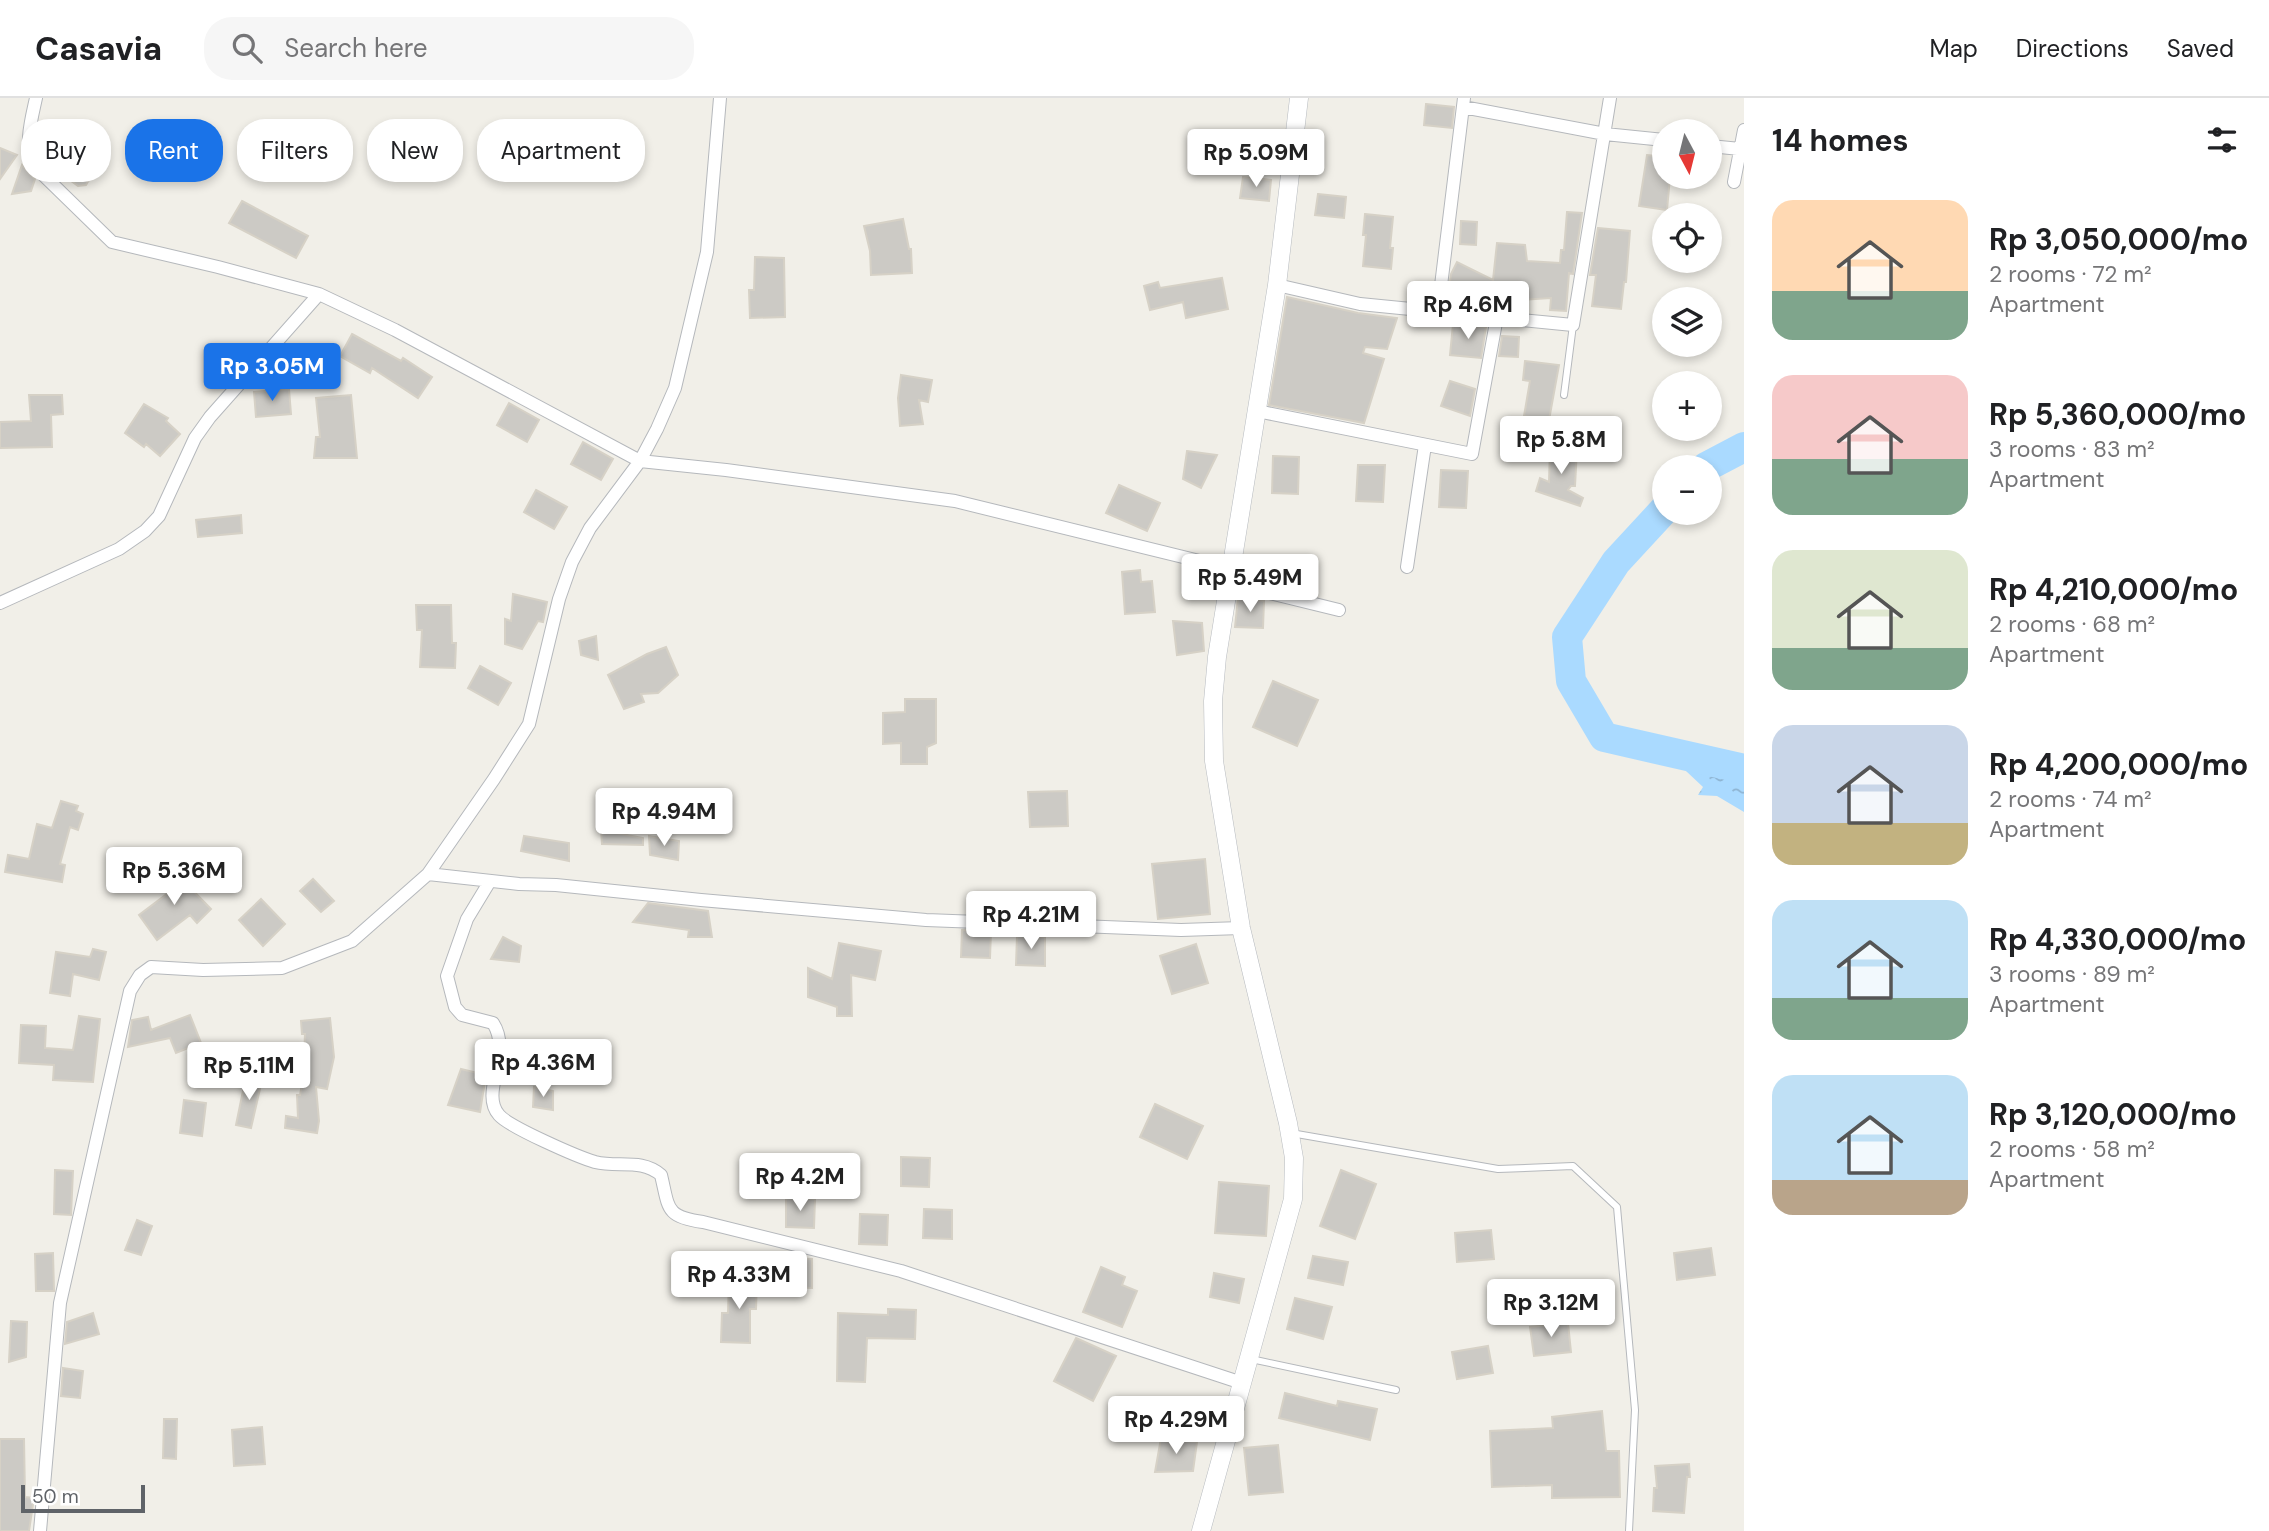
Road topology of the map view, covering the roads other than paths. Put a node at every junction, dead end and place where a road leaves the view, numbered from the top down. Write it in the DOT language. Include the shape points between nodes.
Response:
graph roads {
  1 [pos="36,98"];
  2 [pos="720,98"];
  3 [pos="1298,98"];
  4 [pos="1610,98"];
  5 [pos="1463,103"];
  6 [pos="1744,130"];
  7 [pos="1605,134"];
  8 [pos="1652,139"];
  9 [pos="1722,147"];
  10 [pos="1740,149"];
  11 [pos="1734,182"];
  12 [pos="1277,285"];
  13 [pos="319,294"];
  14 [pos="1438,310"];
  15 [pos="1497,317"];
  16 [pos="1573,325"];
  17 [pos="1564,395"];
  18 [pos="1257,411"];
  19 [pos="1425,445"];
  20 [pos="640,461"];
  21 [pos="1407,567"];
  22 [pos="1231,576"];
  23 [pos="0,603"];
  24 [pos="1339,610"];
  25 [pos="428,874"];
  26 [pos="490,881"];
  27 [pos="1241,928"];
  28 [pos="1289,1132"];
  29 [pos="1249,1358"];
  30 [pos="1242,1383"];
  31 [pos="1396,1390"];
  32 [pos="40,1531"];
  33 [pos="1201,1531"];
  34 [pos="1629,1531"];
  1 -- 13 [label="street" via="29,132 34,166 112,242"];
  2 -- 20 [label="street" via="707,252 675,387"];
  3 -- 12 [label="street"];
  4 -- 7 [label="street"];
  5 -- 7 [label="street"];
  5 -- 14 [label="street"];
  6 -- 10 [label="street"];
  7 -- 8 [label="street"];
  7 -- 16 [label="street"];
  9 -- 10 [label="street"];
  10 -- 11 [label="street"];
  12 -- 14 [label="street" via="1360,304"];
  12 -- 18 [label="street"];
  13 -- 20 [label="street"];
  13 -- 23 [label="street" via="210,417 195,438 159,516 145,531 119,549"];
  14 -- 15 [label="street"];
  15 -- 16 [label="street"];
  15 -- 19 [label="street" via="1472,454"];
  16 -- 17 [label="lane"];
  18 -- 19 [label="street"];
  18 -- 22 [label="street"];
  19 -- 21 [label="street"];
  20 -- 22 [label="street" via="955,501"];
  20 -- 25 [label="street" via="590,528 572,562 529,724"];
  22 -- 24 [label="street"];
  22 -- 27 [label="street" via="1217,657 1214,761"];
  25 -- 26 [label="street"];
  25 -- 32 [label="street" via="352,942 282,968 151,967 130,991 60,1303"];
  26 -- 27 [label="street" via="926,920 1181,930"];
  26 -- 30 [label="street" via="467,919 447,976 454,1007 462,1015 493,1023 500,1034 492,1093 500,1117 596,1162 645,1165 655,1170 662,1175 672,1213 682,1219 901,1271"];
  27 -- 28 [label="street"];
  28 -- 29 [label="street" via="1293,1199"];
  28 -- 34 [label="lane" via="1498,1169 1573,1166 1617,1207 1635,1410"];
  29 -- 30 [label="street"];
  29 -- 31 [label="lane"];
  30 -- 33 [label="street"];
}
